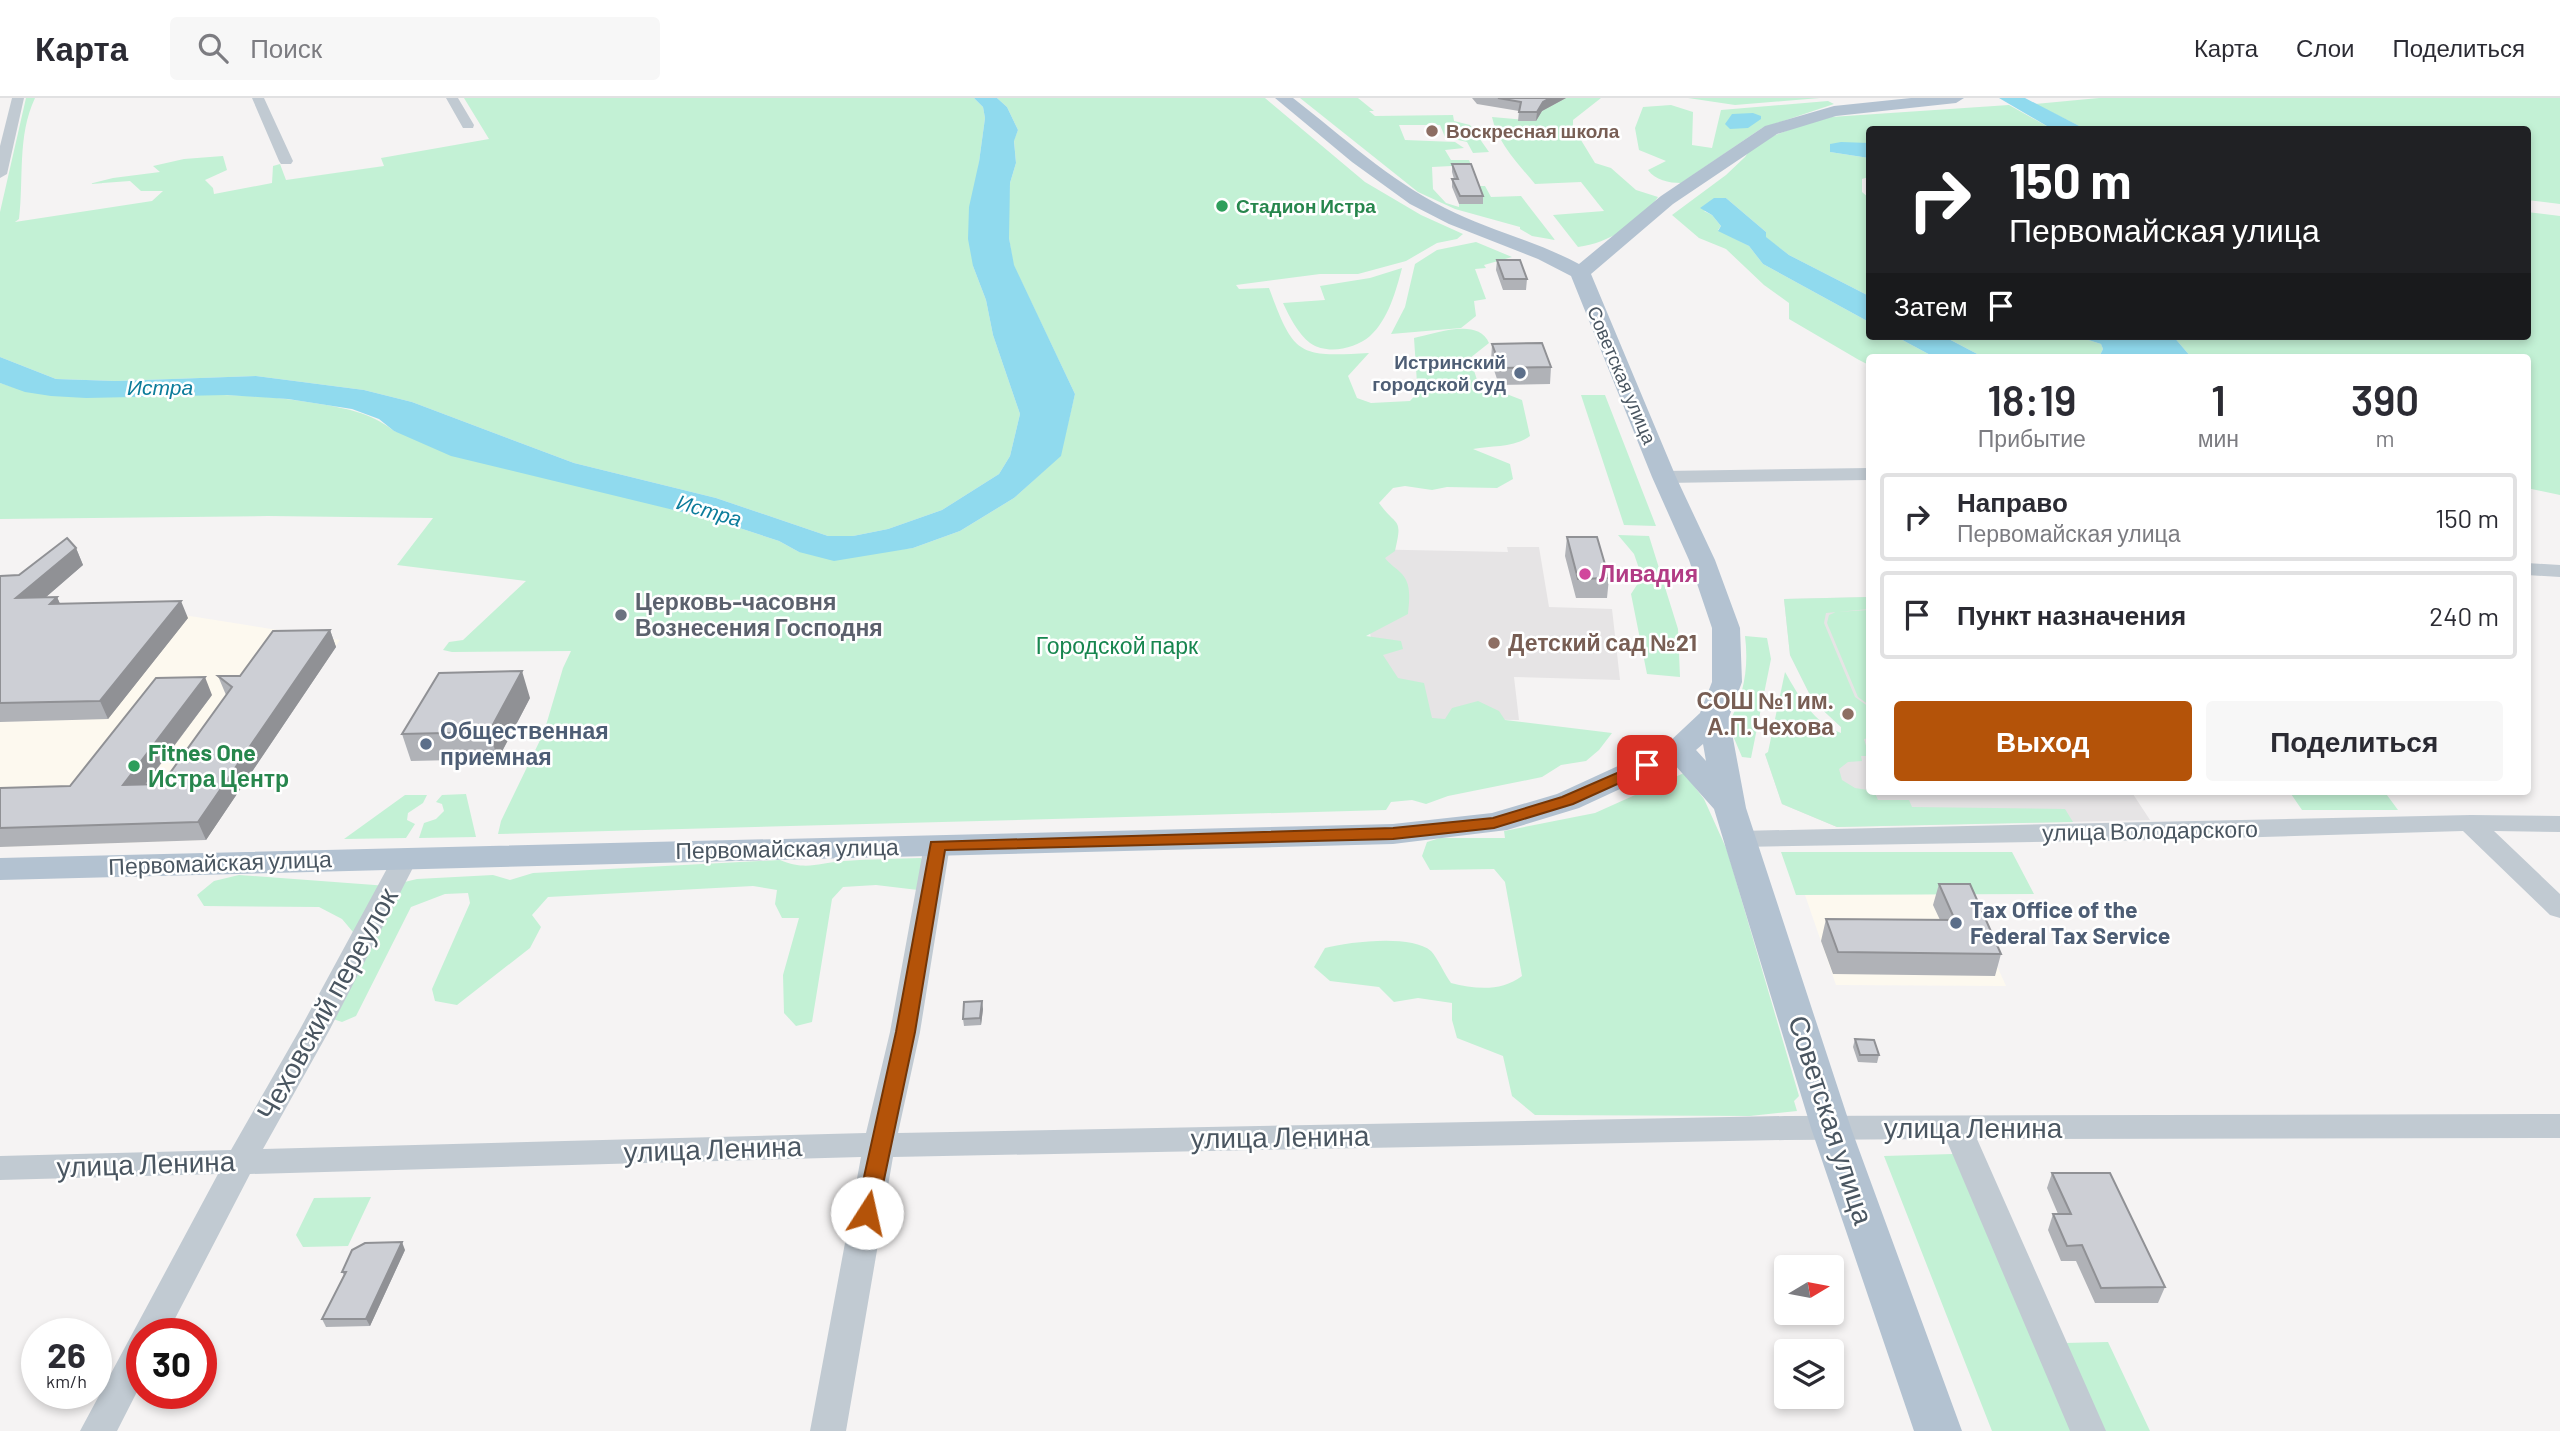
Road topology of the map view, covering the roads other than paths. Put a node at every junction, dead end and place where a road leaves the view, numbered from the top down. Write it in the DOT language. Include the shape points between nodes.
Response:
graph roads {
  1 [pos="18,98"];
  2 [pos="258,98"];
  3 [pos="452,98"];
  4 [pos="1283,98"];
  5 [pos="1956,98"];
  6 [pos="468,125"];
  7 [pos="286,161"];
  8 [pos="0,174"];
  9 [pos="1580,273"];
  10 [pos="1866,474"];
  11 [pos="1664,477"];
  12 [pos="2531,569"];
  13 [pos="2560,571"];
  14 [pos="1714,717"];
  15 [pos="1679,750"];
  16 [pos="1735,823"];
  17 [pos="2470,823"];
  18 [pos="2560,824"];
  19 [pos="937,845"];
  20 [pos="405,858"];
  21 [pos="0,869"];
  22 [pos="2560,909"];
  23 [pos="2560,1126"];
  24 [pos="1831,1128"];
  25 [pos="1956,1129"];
  26 [pos="879,1145"];
  27 [pos="240,1162"];
  28 [pos="0,1168"];
  29 [pos="157,1318"];
  30 [pos="126,1378"];
  31 [pos="98,1431"];
  32 [pos="828,1431"];
  33 [pos="1938,1431"];
  34 [pos="2088,1431"];
  1 -- 8 [label="street"];
  2 -- 7 [label="street"];
  3 -- 6 [label="street"];
  4 -- 9 [label="main road" via="1385,180 1436,211"];
  5 -- 9 [label="main road" via="1834,111 1771,130 1667,200"];
  9 -- 11 [label="main road, Советская улица"];
  10 -- 11 [label="street"];
  11 -- 14 [label="main road, Советская улица" via="1702,560 1726,628 1727,682"];
  12 -- 13 [label="street"];
  14 -- 15 [label="main road, Первомайская улица"];
  14 -- 16 [label="main road, Советская улица"];
  15 -- 16 [label="main road, Советская улица"];
  15 -- 19 [label="main road, Первомайская улица" via="1568,801 1494,823 1393,834"];
  16 -- 17 [label="street, улица Володарского"];
  16 -- 24 [label="main road, Советская улица"];
  17 -- 18 [label="street, улица Володарского"];
  17 -- 22 [label="street"];
  19 -- 20 [label="main road, Первомайская улица"];
  19 -- 26 [label="street" via="905,1032"];
  20 -- 21 [label="main road, Первомайская улица"];
  20 -- 27 [label="street, Чеховский переулок"];
  23 -- 25 [label="street, улица Ленина"];
  24 -- 25 [label="street, улица Ленина"];
  24 -- 26 [label="street, улица Ленина"];
  24 -- 33 [label="main road, Советская улица"];
  25 -- 34 [label="street"];
  26 -- 27 [label="street, улица Ленина"];
  26 -- 32 [label="street"];
  27 -- 28 [label="street, улица Ленина"];
  27 -- 29 [label="street, Чеховский переулок"];
  30 -- 31 [label="street"];
}
